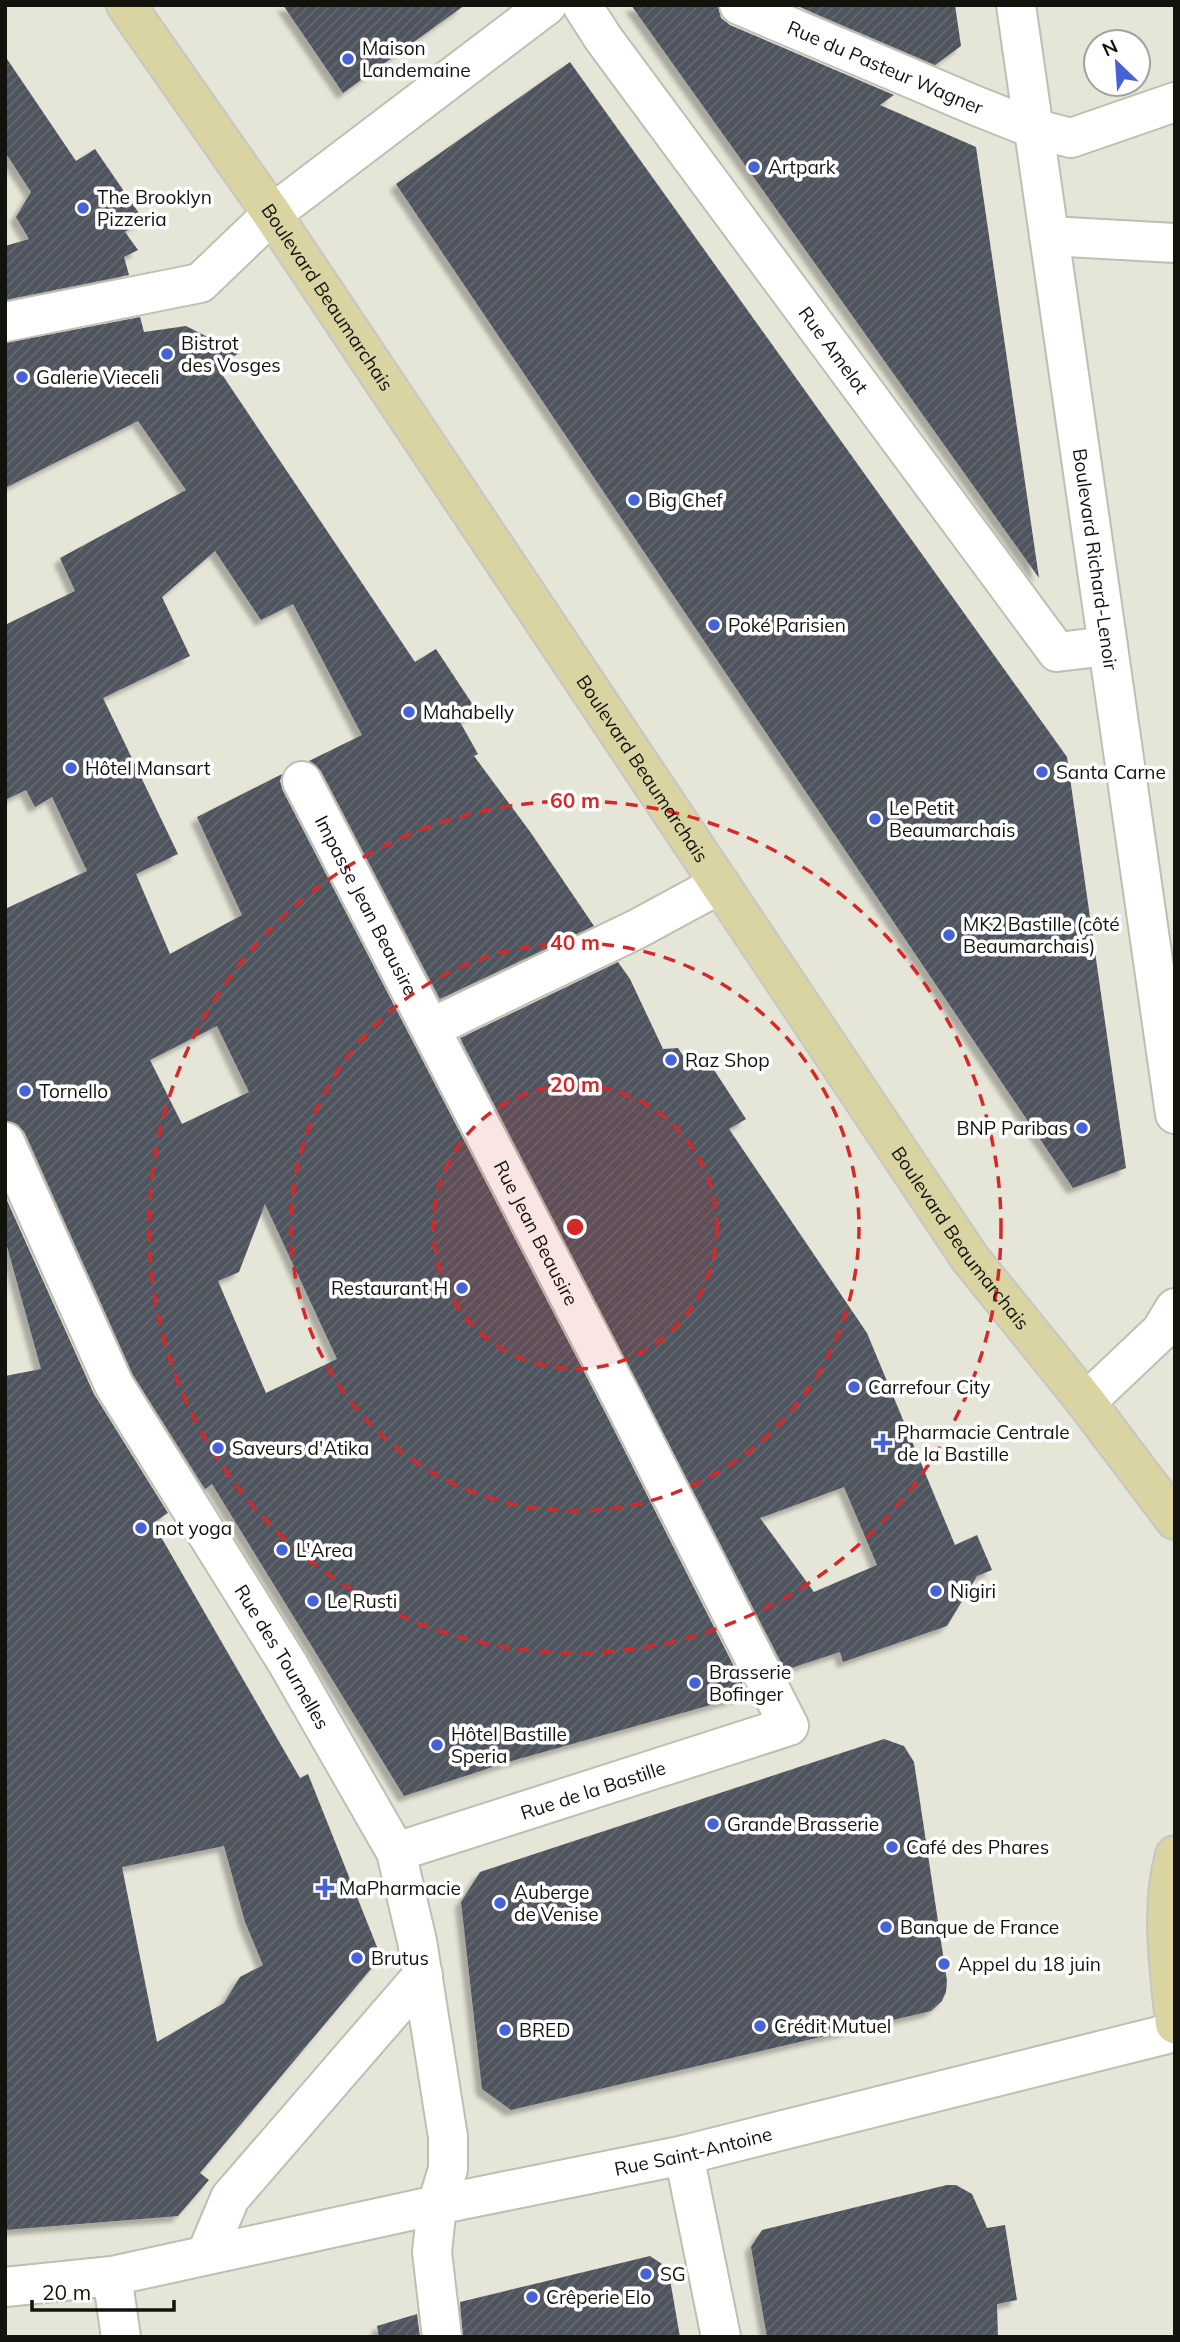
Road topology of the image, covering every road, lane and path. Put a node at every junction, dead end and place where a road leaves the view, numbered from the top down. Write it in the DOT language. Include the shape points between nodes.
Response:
graph roads {
  1 [pos="126,5"];
  2 [pos="547,5"];
  3 [pos="582,5"];
  4 [pos="739,5"];
  5 [pos="1016,5"];
  6 [pos="1175,102"];
  7 [pos="1032,128"];
  8 [pos="272,214"];
  9 [pos="1049,236"];
  10 [pos="1175,243"];
  11 [pos="5,322"];
  12 [pos="1108,646"];
  13 [pos="302,781"];
  14 [pos="720,884"];
  15 [pos="431,1028"];
  16 [pos="1175,1114"];
  17 [pos="5,1142"];
  18 [pos="1175,1308"];
  19 [pos="1086,1402"];
  20 [pos="1175,1520"];
  21 [pos="789,1726"];
  22 [pos="396,1852"];
  23 [pos="1175,1855"];
  24 [pos="422,1975"];
  25 [pos="1175,2024"];
  26 [pos="1175,2032"];
  27 [pos="684,2155"];
  28 [pos="437,2205"];
  29 [pos="206,2255"];
  30 [pos="112,2276"];
  31 [pos="5,2287"];
  32 [pos="121,2337"];
  33 [pos="442,2337"];
  34 [pos="721,2337"];
  1 -- 8 [label="main road, Boulevard Beaumarchais"];
  2 -- 8 [label="street"];
  3 -- 12 [label="street, Rue Amelot" via="1057,652"];
  4 -- 7 [label="street, Rue du Pasteur Wagner"];
  5 -- 7 [label="street, Boulevard Richard-Lenoir"];
  6 -- 7 [label="street, Rue du Pasteur Wagner" via="1071,138"];
  7 -- 9 [label="street, Boulevard Richard-Lenoir"];
  8 -- 11 [label="street" via="200,283"];
  8 -- 14 [label="main road, Boulevard Beaumarchais"];
  9 -- 10 [label="street"];
  9 -- 12 [label="street, Boulevard Richard-Lenoir"];
  12 -- 16 [label="street, Boulevard Richard-Lenoir"];
  13 -- 15 [label="street, Impasse Jean Beausire"];
  14 -- 15 [label="street"];
  14 -- 19 [label="main road, Boulevard Beaumarchais" via="969,1257"];
  15 -- 21 [label="street, Rue Jean Beausire"];
  17 -- 22 [label="street, Rue des Tournelles" via="114,1385 281,1652"];
  18 -- 19 [label="street" via="1161,1331"];
  19 -- 20 [label="main road, Boulevard Beaumarchais"];
  21 -- 22 [label="street, Rue de la Bastille"];
  22 -- 24 [label="street, Rue des Tournelles"];
  23 -- 25 [label="main road" via="1167,1908"];
  24 -- 28 [label="street, Rue des Tournelles" via="448,2137 448,2169"];
  24 -- 29 [label="street" via="230,2198"];
  26 -- 27 [label="street, Rue Saint-Antoine"];
  27 -- 28 [label="street, Rue Saint-Antoine"];
  27 -- 34 [label="street"];
  28 -- 29 [label="street, Rue Saint-Antoine"];
  28 -- 33 [label="street, Rue des Tournelles" via="432,2252"];
  29 -- 30 [label="street, Rue Saint-Antoine"];
  30 -- 31 [label="street, Rue Saint-Antoine"];
  30 -- 32 [label="street"];
}
